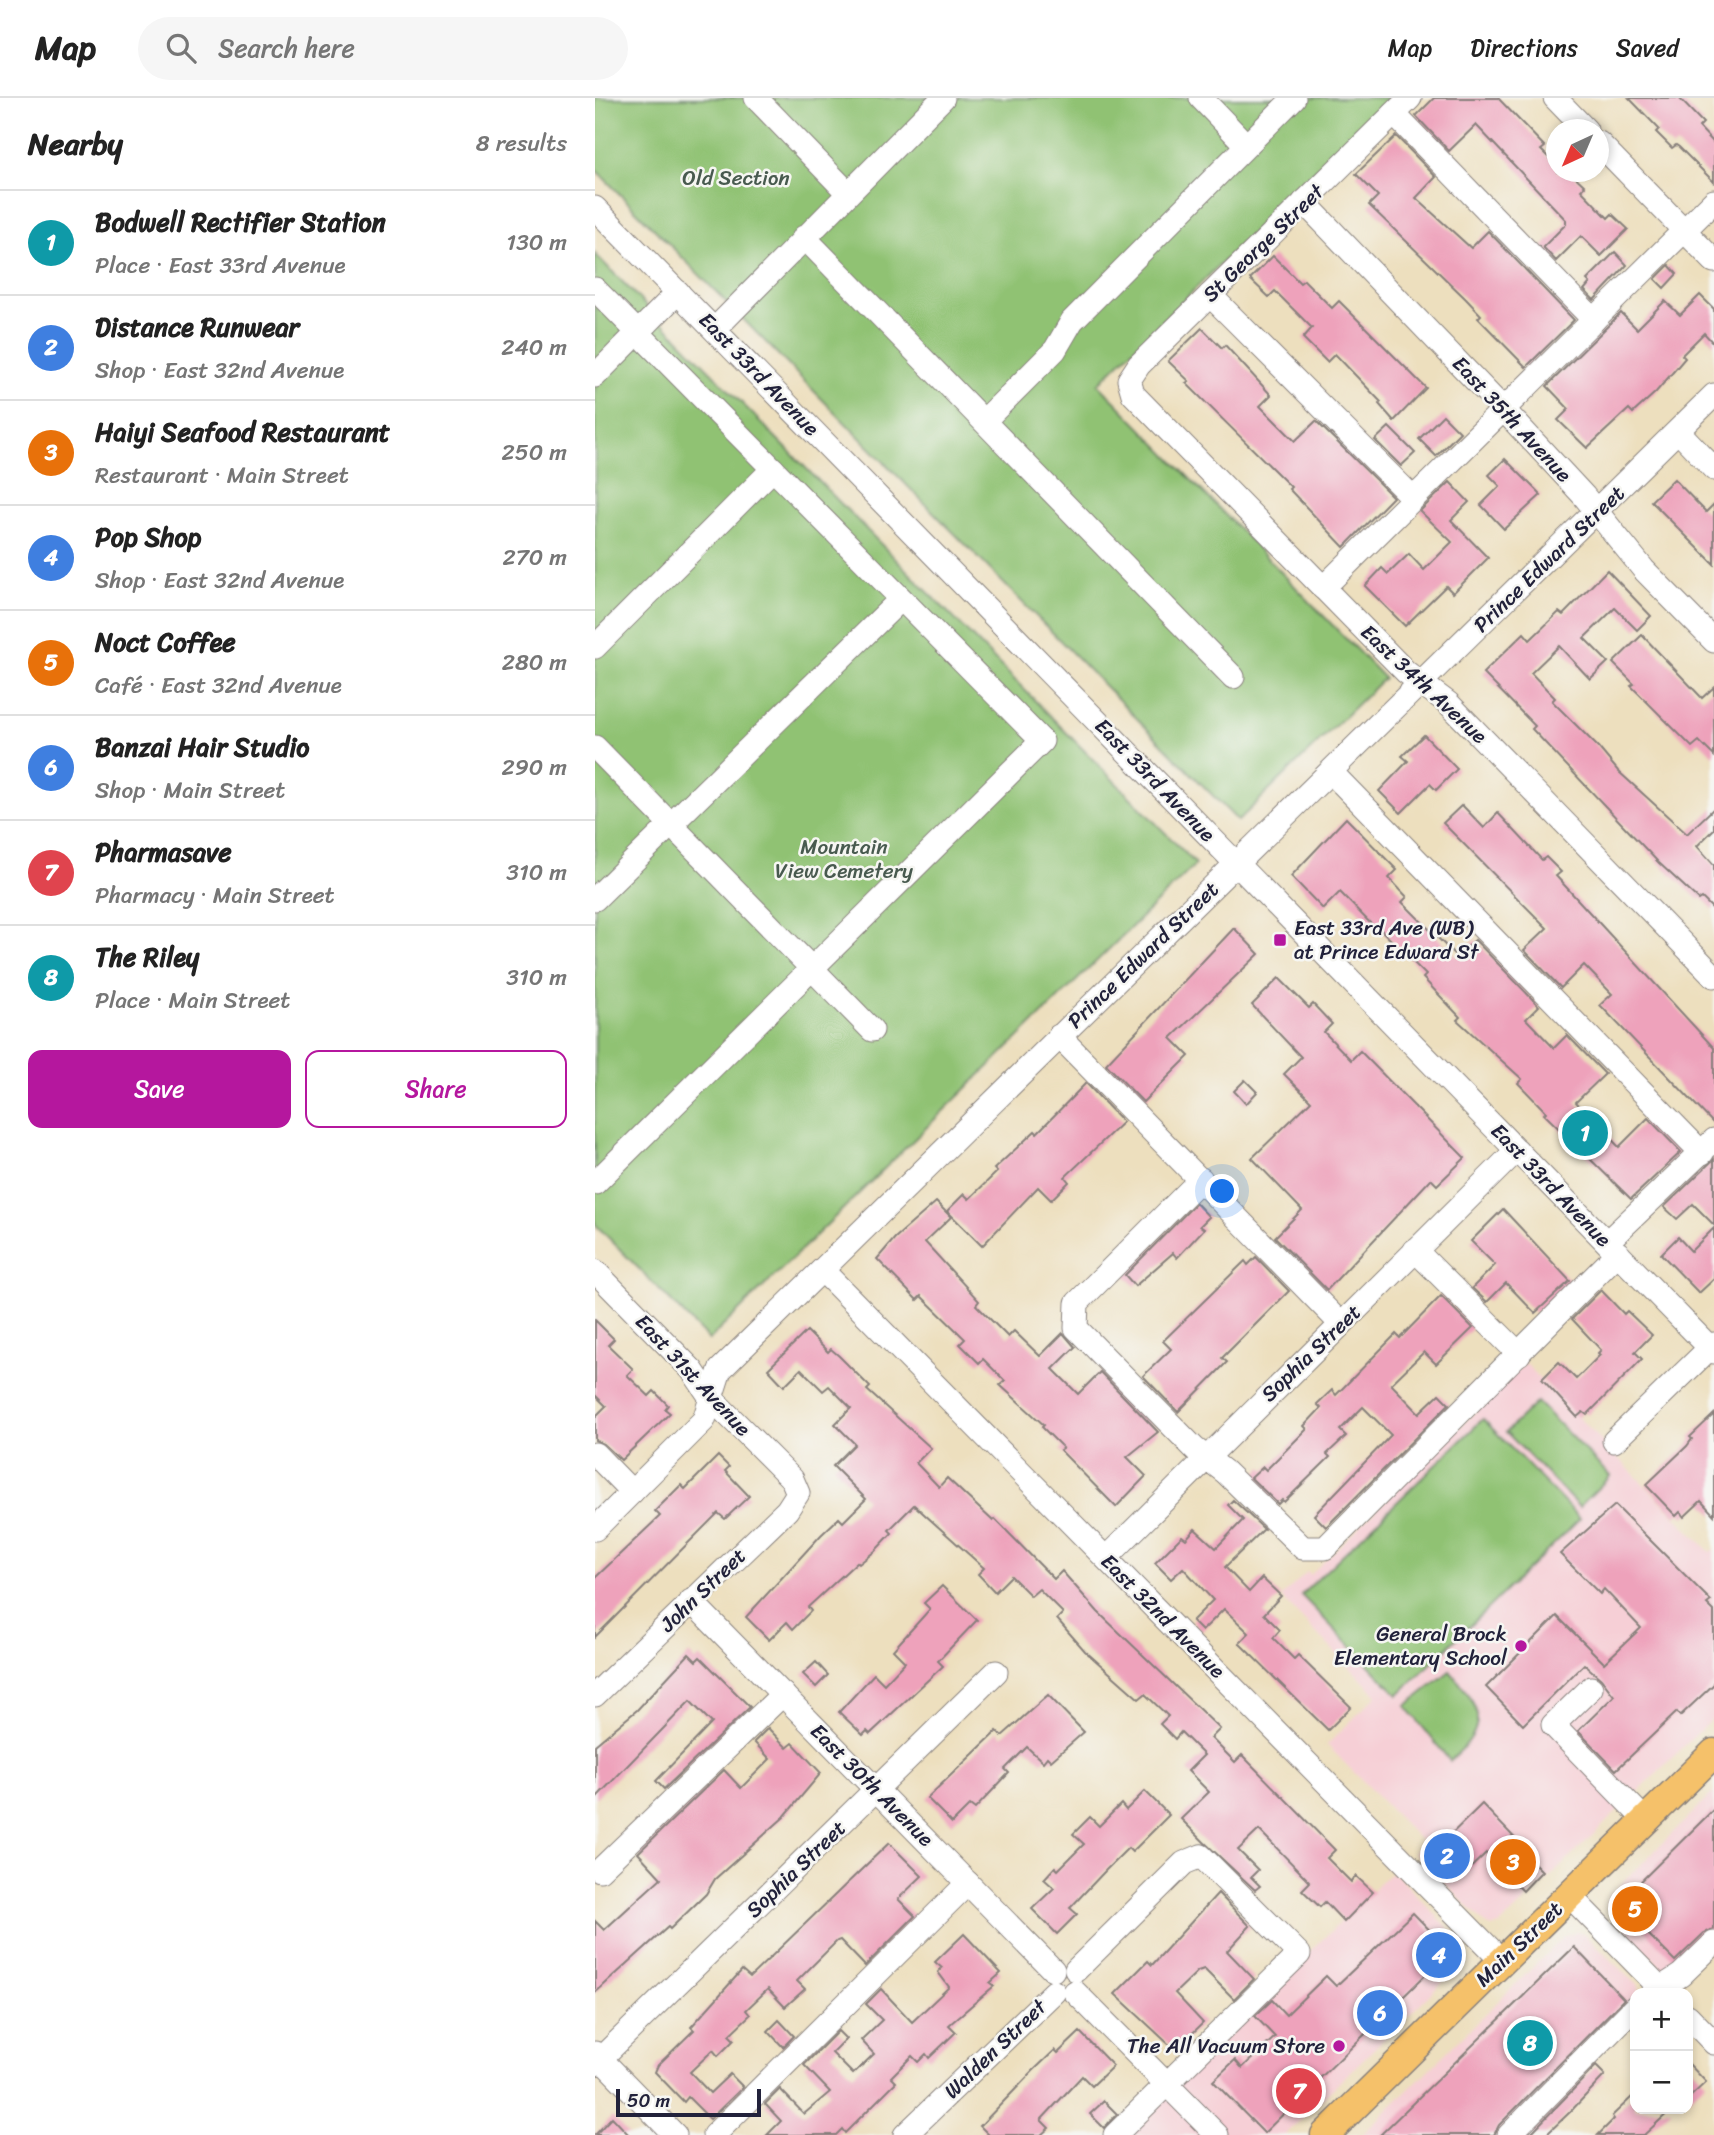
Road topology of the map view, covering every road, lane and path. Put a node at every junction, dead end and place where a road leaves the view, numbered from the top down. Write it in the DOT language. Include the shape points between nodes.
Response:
graph roads {
  1 [pos="756,98"];
  2 [pos="943,98"];
  3 [pos="1201,98"];
  4 [pos="1293,98"];
  5 [pos="1555,98"];
  6 [pos="1402,106"];
  7 [pos="1575,119"];
  8 [pos="1246,145"];
  9 [pos="1609,154"];
  10 [pos="848,193"];
  11 [pos="1714,201"];
  12 [pos="1304,202"];
  13 [pos="595,208"];
  14 [pos="1684,230"];
  15 [pos="804,237"];
  16 [pos="1714,261"];
  17 [pos="595,289"];
  18 [pos="678,292"];
  19 [pos="1210,295"];
  20 [pos="1594,320"];
  21 [pos="715,329"];
  22 [pos="638,332"];
  23 [pos="595,376"];
  24 [pos="1133,394"];
  25 [pos="1714,395"];
  26 [pos="1503,409"];
  27 [pos="984,421"];
  28 [pos="1678,431"];
  29 [pos="773,469"];
  30 [pos="1714,469"];
  31 [pos="1413,499"];
  32 [pos="1597,512"];
  33 [pos="1323,587"];
  34 [pos="901,599"];
  35 [pos="1714,642"];
  36 [pos="595,647"];
  37 [pos="1233,677"];
  38 [pos="1421,684"];
  39 [pos="595,747"];
  40 [pos="1331,772"];
  41 [pos="671,825"];
  42 [pos="1237,864"];
  43 [pos="595,899"];
  44 [pos="812,968"];
  45 [pos="1714,975"];
  46 [pos="872,1030"];
  47 [pos="1059,1036"];
  48 [pos="1708,1147"];
  49 [pos="1517,1150"];
  50 [pos="1201,1179"];
  51 [pos="595,1183"];
  52 [pos="1612,1248"];
  53 [pos="1415,1250"];
  54 [pos="595,1271"];
  55 [pos="823,1271"];
  56 [pos="1341,1324"];
  57 [pos="1713,1348"];
  58 [pos="1519,1354"];
  59 [pos="711,1398"];
  60 [pos="1614,1441"];
  61 [pos="595,1454"];
  62 [pos="1206,1456"];
  63 [pos="792,1479"];
  64 [pos="632,1492"];
  65 [pos="595,1529"];
  66 [pos="1106,1558"];
  67 [pos="691,1601"];
  68 [pos="996,1672"];
  69 [pos="1591,1688"];
  70 [pos="783,1694"];
  71 [pos="595,1695"];
  72 [pos="1714,1753"];
  73 [pos="877,1790"];
  74 [pos="1646,1821"];
  75 [pos="600,1870"];
  76 [pos="968,1883"];
  77 [pos="1569,1895"];
  78 [pos="1714,1943"];
  79 [pos="1502,1961"];
  80 [pos="1065,1981"];
  81 [pos="1656,1988"];
  82 [pos="1665,1988"];
  83 [pos="1630,2012"];
  84 [pos="1693,2021"];
  85 [pos="1714,2043"];
  86 [pos="597,2059"];
  87 [pos="1166,2083"];
  88 [pos="675,2135"];
  89 [pos="714,2135"];
  90 [pos="905,2135"];
  91 [pos="1115,2135"];
  92 [pos="1217,2135"];
  93 [pos="1325,2135"];
  94 [pos="1509,2135"];
  1 -- 10 [label="street"];
  2 -- 10 [label="street"];
  3 -- 8 [label="street"];
  4 -- 8 [label="street"];
  5 -- 7 [label="street"];
  6 -- 12 [label="street, St George Street"];
  6 -- 20 [label="street"];
  8 -- 27 [label="street" via="1072,321 1055,350"];
  9 -- 14 [label="street"];
  10 -- 15 [label="street"];
  11 -- 14 [label="street"];
  12 -- 19 [label="street, St George Street"];
  12 -- 26 [label="street, East 35th Avenue"];
  13 -- 18 [label="street, East 33rd Avenue"];
  14 -- 16 [label="street"];
  14 -- 20 [label="street"];
  15 -- 21 [label="street"];
  15 -- 27 [label="street"];
  17 -- 22 [label="street"];
  18 -- 21 [label="street, East 33rd Avenue"];
  18 -- 22 [label="street"];
  19 -- 24 [label="street, St George Street" via="1139,365 1129,380"];
  19 -- 31 [label="street"];
  20 -- 26 [label="street"];
  21 -- 42 [label="street, East 33rd Avenue"];
  22 -- 23 [label="street"];
  22 -- 29 [label="street"];
  24 -- 33 [label="street, East 34th Avenue"];
  25 -- 28 [label="street, Prince Edward Street"];
  26 -- 31 [label="street"];
  26 -- 32 [label="street, East 35th Avenue"];
  27 -- 37 [label="street"];
  28 -- 30 [label="street"];
  28 -- 32 [label="street, Prince Edward Street"];
  29 -- 34 [label="street"];
  29 -- 36 [label="street"];
  31 -- 33 [label="street"];
  32 -- 35 [label="street, East 35th Avenue" via="1644,570"];
  32 -- 38 [label="street, Prince Edward Street"];
  33 -- 38 [label="street, East 34th Avenue"];
  34 -- 41 [label="street"];
  34 -- 44 [label="street" via="1042,741"];
  38 -- 40 [label="street, Prince Edward Street"];
  38 -- 45 [label="street, East 34th Avenue" via="1443,698"];
  39 -- 41 [label="street"];
  40 -- 42 [label="street, Prince Edward Street"];
  40 -- 48 [label="street"];
  41 -- 43 [label="street"];
  41 -- 44 [label="street"];
  42 -- 47 [label="street, Prince Edward Street"];
  42 -- 49 [label="street, East 33rd Avenue"];
  44 -- 46 [label="street"];
  44 -- 51 [label="street"];
  47 -- 50 [label="street"];
  47 -- 55 [label="street, Prince Edward Street"];
  48 -- 52 [label="street"];
  49 -- 52 [label="street, East 33rd Avenue"];
  49 -- 53 [label="street, Sophia Street"];
  50 -- 56 [label="street"];
  50 -- 62 [label="street" via="1077,1303 1076,1328"];
  52 -- 57 [label="street, East 33rd Avenue"];
  52 -- 58 [label="street"];
  53 -- 56 [label="street, Sophia Street"];
  53 -- 58 [label="street"];
  54 -- 59 [label="street, East 31st Avenue" via="692,1370"];
  55 -- 59 [label="street, Prince Edward Street" via="720,1370"];
  55 -- 66 [label="street, East 32nd Avenue"];
  56 -- 62 [label="street, Sophia Street"];
  57 -- 60 [label="street"];
  58 -- 62 [label="street" via="1325,1548 1303,1548"];
  59 -- 63 [label="street, East 31st Avenue"];
  59 -- 64 [label="street, Prince Edward Street" via="704,1420"];
  61 -- 64 [label="street"];
  62 -- 66 [label="street, Sophia Street"];
  63 -- 67 [label="street, John Street" via="798,1493 787,1510"];
  64 -- 65 [label="street, Prince Edward Street"];
  66 -- 79 [label="street, East 32nd Avenue"];
  67 -- 70 [label="street, East 30th Avenue"];
  67 -- 71 [label="street, John Street"];
  68 -- 73 [label="street, Sophia Street"];
  69 -- 74 [label="street" via="1553,1725"];
  70 -- 73 [label="street, East 30th Avenue"];
  70 -- 75 [label="street"];
  72 -- 74 [label="main road, Main Street"];
  73 -- 76 [label="street, East 30th Avenue"];
  73 -- 86 [label="street, Sophia Street"];
  74 -- 77 [label="main road, Main Street"];
  76 -- 80 [label="street, East 30th Avenue"];
  76 -- 89 [label="street"];
  77 -- 79 [label="main road, Main Street"];
  77 -- 81 [label="street"];
  78 -- 82 [label="street"];
  79 -- 93 [label="main road, Main Street"];
  80 -- 87 [label="street, East 30th Avenue"];
  80 -- 87 [label="street, Walden Street" via="1184,1863 1201,1856 1299,1954"];
  80 -- 90 [label="street, Walden Street"];
  83 -- 94 [label="street"];
  84 -- 85 [label="street"];
  86 -- 88 [label="street"];
  87 -- 91 [label="street"];
  87 -- 92 [label="street, East 30th Avenue"];
}
